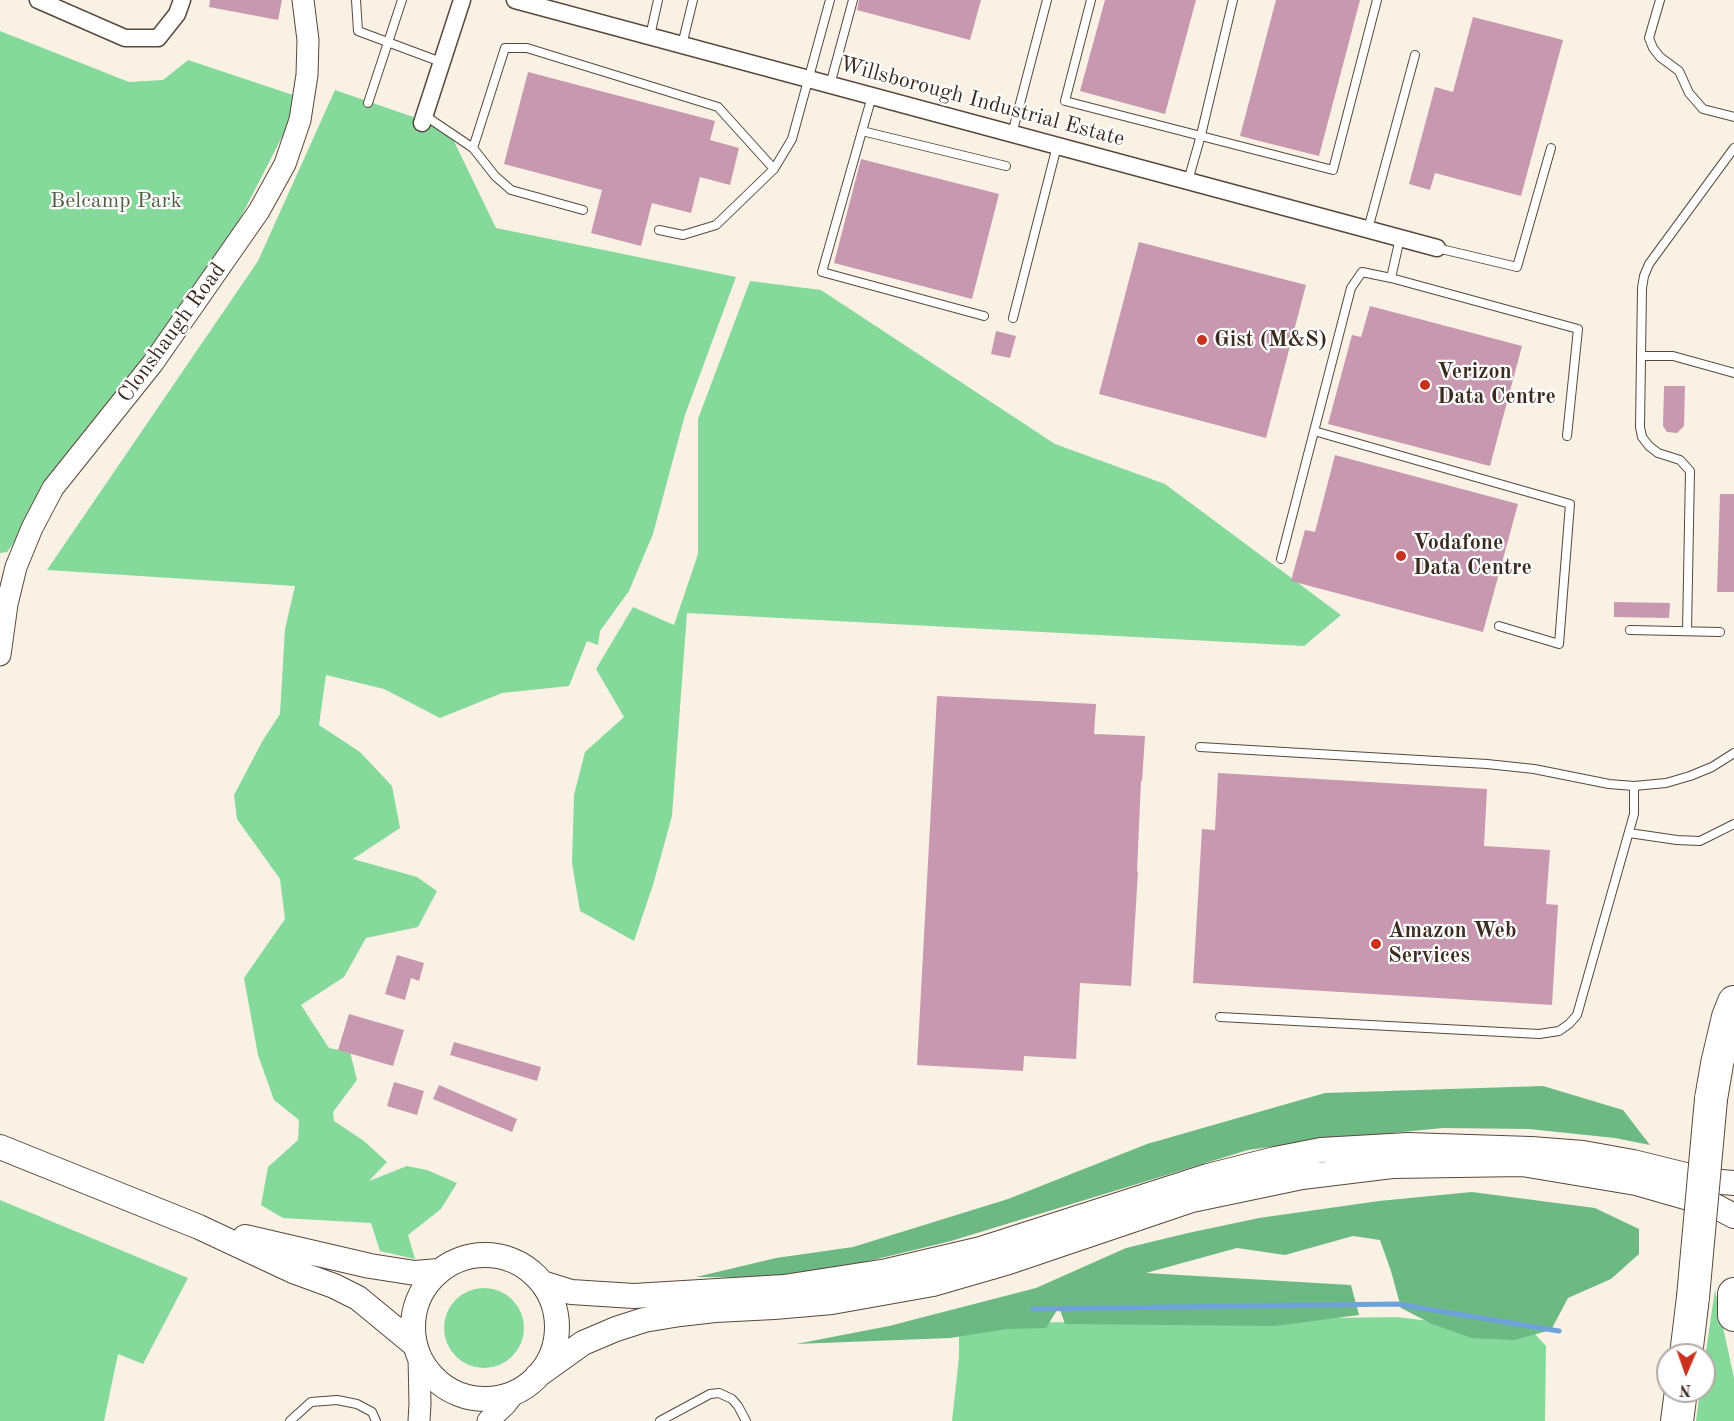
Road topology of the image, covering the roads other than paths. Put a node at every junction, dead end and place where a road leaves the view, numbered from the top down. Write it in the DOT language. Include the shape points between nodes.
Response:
graph roads {
  1 [pos="38,0"];
  2 [pos="182,0"];
  3 [pos="303,0"];
  4 [pos="356,0"];
  5 [pos="402,0"];
  6 [pos="462,0"];
  7 [pos="515,0"];
  8 [pos="658,0"];
  9 [pos="693,0"];
  10 [pos="830,0"];
  11 [pos="853,0"];
  12 [pos="1047,0"];
  13 [pos="1091,0"];
  14 [pos="1233,0"];
  15 [pos="1377,0"];
  16 [pos="1660,0"];
  17 [pos="650,36"];
  18 [pos="389,41"];
  19 [pos="682,45"];
  20 [pos="1415,55"];
  21 [pos="441,62"];
  22 [pos="808,79"];
  23 [pos="830,85"];
  24 [pos="872,96"];
  25 [pos="368,103"];
  26 [pos="1734,117"];
  27 [pos="423,119"];
  28 [pos="862,131"];
  29 [pos="1012,134"];
  30 [pos="1201,135"];
  31 [pos="1057,146"];
  32 [pos="473,148"];
  33 [pos="1551,148"];
  34 [pos="1734,148"];
  35 [pos="1006,166"];
  36 [pos="774,169"];
  37 [pos="1188,181"];
  38 [pos="583,210"];
  39 [pos="1368,229"];
  40 [pos="659,230"];
  41 [pos="1400,238"];
  42 [pos="1437,248"];
  43 [pos="1391,278"];
  44 [pos="984,316"];
  45 [pos="1013,318"];
  46 [pos="1641,356"];
  47 [pos="1734,373"];
  48 [pos="1314,431"];
  49 [pos="1567,436"];
  50 [pos="1281,559"];
  51 [pos="1499,626"];
  52 [pos="1630,630"];
  53 [pos="1687,631"];
  54 [pos="1720,632"];
  55 [pos="0,655"];
  56 [pos="1200,747"];
  57 [pos="1734,753"];
  58 [pos="1634,786"];
  59 [pos="1734,824"];
  60 [pos="1629,833"];
  61 [pos="1734,1002"];
  62 [pos="1220,1017"];
  63 [pos="0,1147"];
  64 [pos="1734,1184"];
  65 [pos="1734,1216"];
  66 [pos="199,1227"];
  67 [pos="438,1271"];
  68 [pos="542,1283"];
  69 [pos="1687,1343"];
  70 [pos="417,1351"];
  71 [pos="537,1376"];
  72 [pos="515,1392"];
  73 [pos="1679,1403"];
  74 [pos="290,1421"];
  75 [pos="376,1421"];
  76 [pos="419,1421"];
  77 [pos="489,1421"];
  78 [pos="660,1421"];
  79 [pos="746,1421"];
  80 [pos="1677,1421"];
  1 -- 2 [label="street" via="125,39 158,38 177,14"];
  3 -- 55 [label="street, Clonshaugh Road" via="307,75 300,120 285,164 259,211 153,363 53,489 16,567"];
  4 -- 18 [label="lane" via="358,31"];
  5 -- 18 [label="lane"];
  6 -- 21 [label="street"];
  7 -- 17 [label="street, Willsborough Industrial Estate"];
  8 -- 17 [label="lane"];
  9 -- 19 [label="lane"];
  10 -- 22 [label="lane"];
  11 -- 23 [label="lane"];
  12 -- 29 [label="lane"];
  13 -- 30 [label="lane" via="1065,100"];
  14 -- 30 [label="lane"];
  15 -- 30 [label="lane" via="1333,170"];
  16 -- 26 [label="lane" via="1649,38 1653,48 1679,71 1689,93 1703,109"];
  17 -- 19 [label="street, Willsborough Industrial Estate"];
  18 -- 21 [label="lane"];
  18 -- 25 [label="lane"];
  19 -- 22 [label="street, Willsborough Industrial Estate"];
  20 -- 39 [label="lane"];
  21 -- 27 [label="street"];
  22 -- 23 [label="street, Willsborough Industrial Estate"];
  22 -- 36 [label="lane" via="792,139"];
  23 -- 24 [label="street, Willsborough Industrial Estate"];
  24 -- 28 [label="lane"];
  24 -- 29 [label="street, Willsborough Industrial Estate"];
  27 -- 32 [label="lane"];
  28 -- 35 [label="lane"];
  28 -- 44 [label="lane" via="822,272"];
  29 -- 31 [label="street, Willsborough Industrial Estate"];
  30 -- 37 [label="lane"];
  31 -- 37 [label="street, Willsborough Industrial Estate"];
  31 -- 45 [label="lane"];
  32 -- 36 [label="lane" via="506,48 527,48 718,106"];
  32 -- 38 [label="lane" via="511,190"];
  33 -- 42 [label="lane" via="1517,267"];
  34 -- 46 [label="lane" via="1649,264 1644,276"];
  36 -- 40 [label="lane" via="716,225 683,235"];
  37 -- 39 [label="street, Willsborough Industrial Estate"];
  39 -- 41 [label="street, Willsborough Industrial Estate"];
  41 -- 42 [label="street, Willsborough Industrial Estate"];
  41 -- 43 [label="lane"];
  43 -- 48 [label="lane" via="1362,272 1351,288"];
  43 -- 49 [label="lane" via="1578,329"];
  46 -- 47 [label="lane" via="1673,356"];
  46 -- 53 [label="lane" via="1642,437 1658,453 1680,459 1690,471"];
  48 -- 50 [label="lane"];
  48 -- 51 [label="lane" via="1570,504 1559,644"];
  52 -- 53 [label="lane"];
  53 -- 54 [label="lane"];
  56 -- 58 [label="lane" via="1487,764"];
  57 -- 58 [label="lane" via="1690,776"];
  58 -- 60 [label="lane"];
  59 -- 60 [label="lane" via="1700,841"];
  60 -- 62 [label="lane" via="1577,1015 1559,1030 1539,1034"];
  61 -- 69 [label="highway, bridge" via="1717,1064 1712,1100"];
  63 -- 66 [label="main road"];
  64 -- 68 [label="main road" via="1582,1153 1418,1145 1321,1150 1208,1176 981,1249 887,1271 784,1287 644,1296 571,1292"];
  65 -- 71 [label="main road" via="1713,1204 1636,1184 1522,1164 1392,1166 1302,1177 1192,1200 933,1284 832,1302 715,1310 644,1320 583,1343"];
  66 -- 67 [label="main road" via="370,1266 416,1273"];
  66 -- 70 [label="main road" via="358,1298"];
  67 -- 68 [label="main road" via="461,1259 489,1255 517,1262"];
  67 -- 70 [label="main road" via="416,1305 413,1325"];
  68 -- 71 [label="main road" via="554,1309 556,1330 552,1352"];
  70 -- 72 [label="main road" via="430,1373 460,1394 478,1398"];
  70 -- 76 [label="street"];
  71 -- 72 [label="main road"];
  72 -- 77 [label="street"];
  73 -- 80 [label="highway"];
  74 -- 75 [label="lane" via="311,1402 337,1400 372,1412"];
  78 -- 79 [label="lane" via="719,1393 732,1399"];
}
